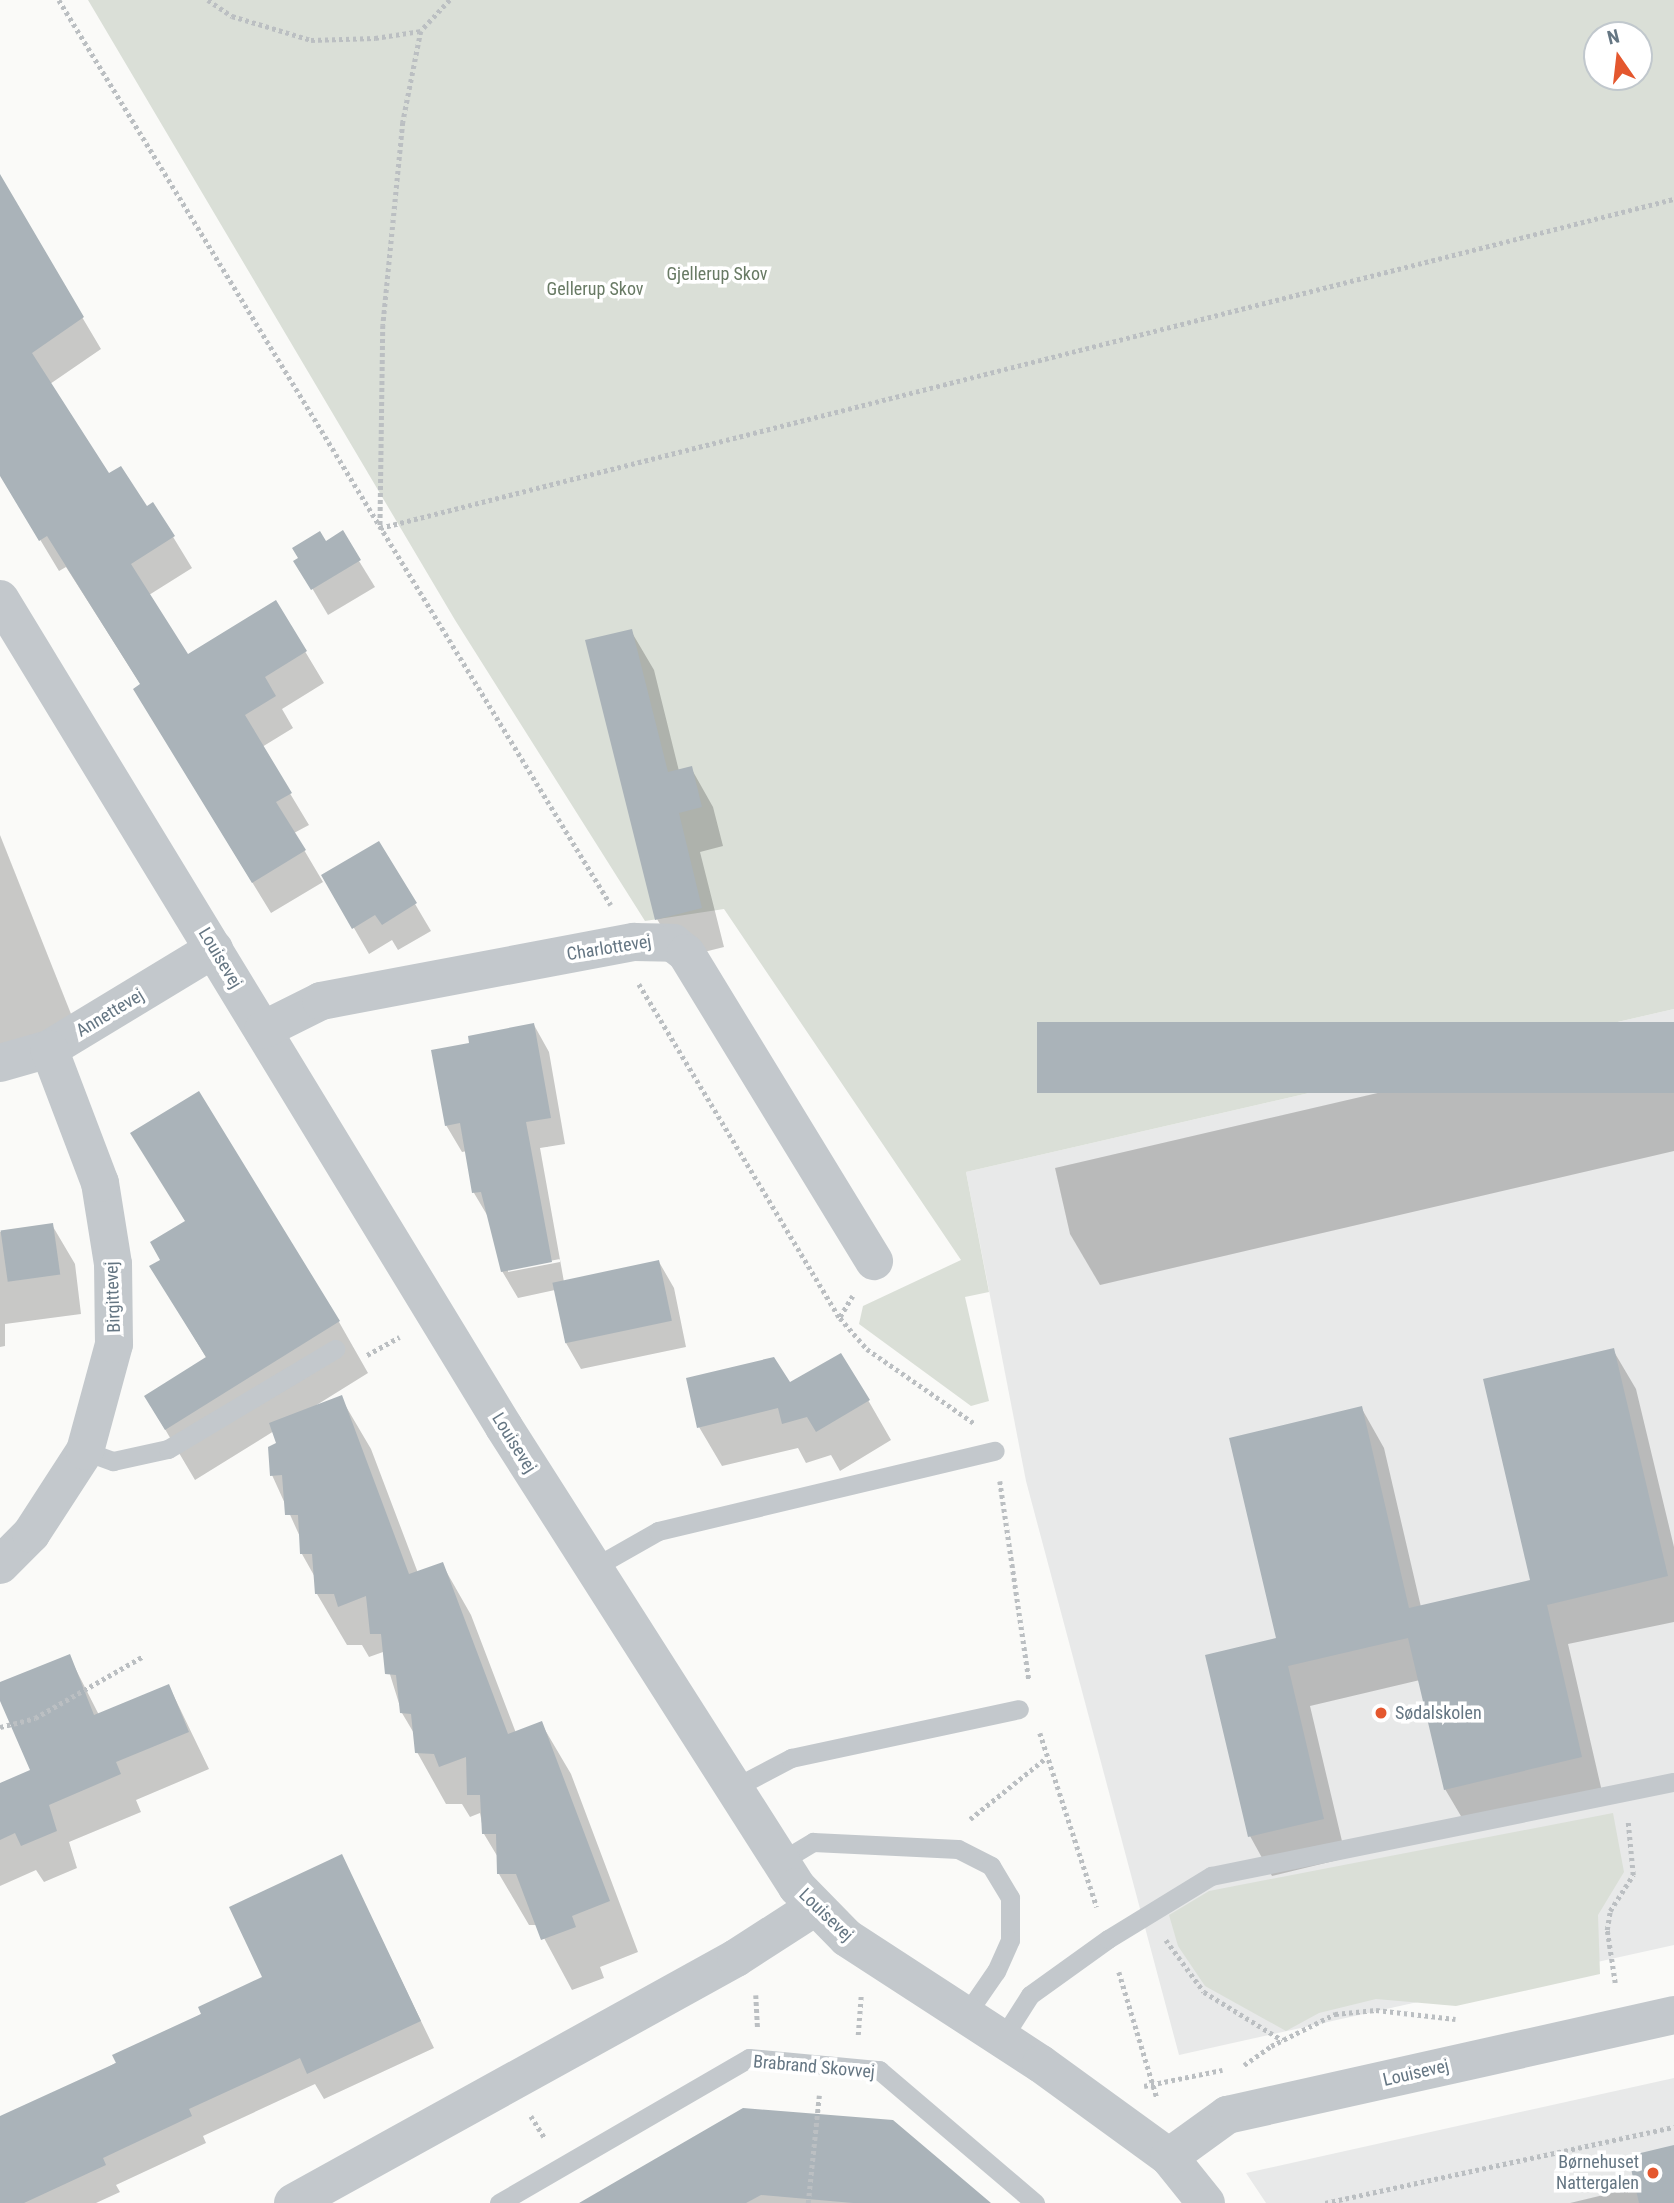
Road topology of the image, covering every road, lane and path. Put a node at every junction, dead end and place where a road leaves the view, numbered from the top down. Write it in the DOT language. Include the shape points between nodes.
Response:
graph roads {
  1 [pos="60,0"];
  2 [pos="208,0"];
  3 [pos="450,0"];
  4 [pos="421,31"];
  5 [pos="1674,200"];
  6 [pos="380,528"];
  7 [pos="0,599"];
  8 [pos="634,942"];
  9 [pos="214,949"];
  10 [pos="263,1030"];
  11 [pos="49,1049"];
  12 [pos="0,1063"];
  13 [pos="874,1261"];
  14 [pos="436,1316"];
  15 [pos="840,1318"];
  16 [pos="335,1349"];
  17 [pos="85,1451"];
  18 [pos="995,1451"];
  19 [pos="0,1565"];
  20 [pos="593,1568"];
  21 [pos="142,1657"];
  22 [pos="1031,1692"];
  23 [pos="1019,1709"];
  24 [pos="0,1727"];
  25 [pos="1040,1731"];
  26 [pos="1046,1758"];
  27 [pos="1674,1782"];
  28 [pos="732,1789"];
  29 [pos="1622,1794"];
  30 [pos="935,1847"];
  31 [pos="778,1863"];
  32 [pos="815,1907"];
  33 [pos="1150,1913"];
  34 [pos="1108,1939"];
  35 [pos="1626,1980"];
  36 [pos="1615,1983"];
  37 [pos="1602,1986"];
  38 [pos="860,2004"];
  39 [pos="757,2005"];
  40 [pos="1674,2015"];
  41 [pos="965,2016"];
  42 [pos="1459,2019"];
  43 [pos="758,2030"];
  44 [pos="858,2035"];
  45 [pos="1002,2039"];
  46 [pos="1283,2040"];
  47 [pos="822,2065"];
  48 [pos="1155,2084"];
  49 [pos="1106,2110"];
  50 [pos="534,2122"];
  51 [pos="1674,2127"];
  52 [pos="548,2143"];
  53 [pos="1169,2157"];
  54 [pos="293,2203"];
  55 [pos="499,2203"];
  56 [pos="808,2203"];
  57 [pos="1035,2203"];
  58 [pos="1206,2203"];
  59 [pos="1325,2203"];
  1 -- 6 [label="path"];
  2 -- 4 [label="path" via="232,16 311,40"];
  3 -- 4 [label="path"];
  4 -- 6 [label="path" via="403,122 383,325"];
  5 -- 6 [label="path"];
  6 -- 8 [label="path"];
  7 -- 9 [label="street, Louisevej"];
  8 -- 10 [label="street, Charlottevej" via="321,1001"];
  8 -- 13 [label="street, Charlottevej" via="673,943 686,953"];
  8 -- 15 [label="path" via="639,991"];
  9 -- 10 [label="street, Louisevej"];
  9 -- 11 [label="street, Annettevej"];
  10 -- 14 [label="street, Louisevej"];
  11 -- 12 [label="street, Annettevej"];
  11 -- 17 [label="street, Birgittevej" via="100,1183 113,1264 114,1344"];
  13 -- 15 [label="path"];
  14 -- 16 [label="path" via="360,1359"];
  14 -- 20 [label="street, Louisevej"];
  15 -- 18 [label="path" via="867,1349 970,1418"];
  16 -- 17 [label="lane" via="168,1449 113,1461"];
  17 -- 19 [label="street, Birgittevej" via="31,1534"];
  18 -- 20 [label="lane" via="658,1531"];
  18 -- 22 [label="path"];
  20 -- 28 [label="street, Louisevej"];
  21 -- 24 [label="path" via="36,1718"];
  23 -- 28 [label="lane" via="791,1758"];
  25 -- 26 [label="path"];
  26 -- 30 [label="path"];
  26 -- 34 [label="path"];
  27 -- 29 [label="lane"];
  28 -- 31 [label="street, Louisevej"];
  29 -- 33 [label="lane" via="1211,1876"];
  29 -- 36 [label="path" via="1633,1875 1609,1920"];
  30 -- 31 [label="lane" via="813,1842"];
  30 -- 41 [label="lane" via="976,1855 1003,1880 1010,1898 1010,1940"];
  31 -- 32 [label="street, Louisevej"];
  32 -- 41 [label="street, Louisevej" via="847,1938"];
  32 -- 54 [label="street" via="736,1958"];
  33 -- 34 [label="lane"];
  33 -- 46 [label="path" via="1204,1992"];
  34 -- 45 [label="lane" via="1030,1995"];
  34 -- 48 [label="path"];
  35 -- 36 [label="path"];
  36 -- 37 [label="path"];
  38 -- 44 [label="path"];
  39 -- 43 [label="path"];
  40 -- 53 [label="street, Louisevej" via="1227,2115"];
  41 -- 45 [label="street, Louisevej"];
  42 -- 46 [label="path" via="1376,2010 1335,2014"];
  45 -- 49 [label="street, Louisevej"];
  46 -- 48 [label="path" via="1247,2065"];
  47 -- 55 [label="lane, Brabrand Skovvej" via="749,2058"];
  47 -- 56 [label="path"];
  47 -- 57 [label="lane, Brabrand Skovvej" via="879,2070"];
  48 -- 49 [label="path" via="1125,2091"];
  48 -- 53 [label="path"];
  49 -- 53 [label="street, Louisevej"];
  50 -- 52 [label="path"];
  51 -- 59 [label="path"];
  53 -- 58 [label="street, Louisevej"];
}
